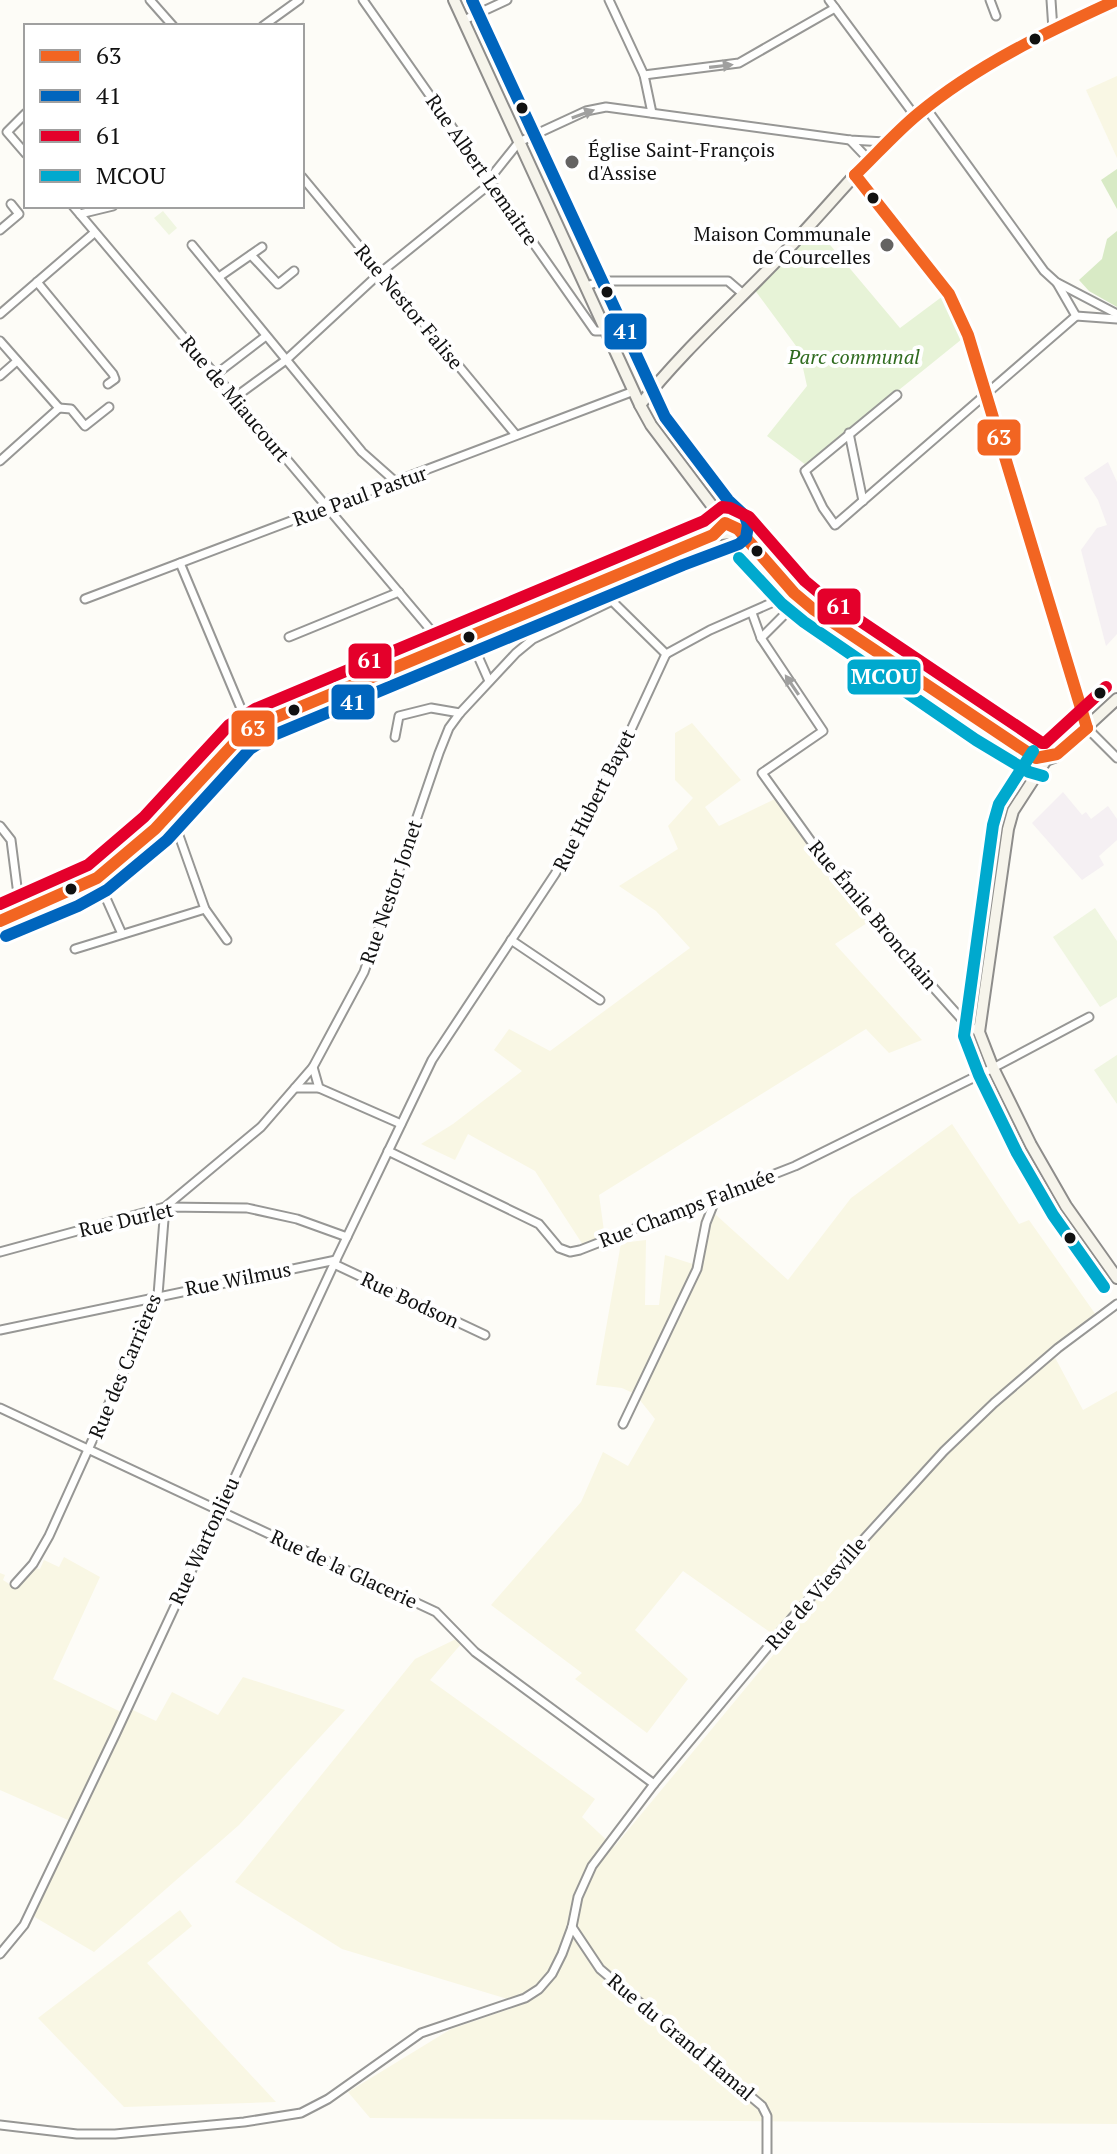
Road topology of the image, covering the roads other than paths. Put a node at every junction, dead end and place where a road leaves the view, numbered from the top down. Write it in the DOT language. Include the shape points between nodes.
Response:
graph roads {
  1 [pos="150,0"];
  2 [pos="299,0"];
  3 [pos="363,0"];
  4 [pos="454,0"];
  5 [pos="507,0"];
  6 [pos="609,0"];
  7 [pos="829,0"];
  8 [pos="990,0"];
  9 [pos="1051,0"];
  10 [pos="1117,0"];
  11 [pos="835,8"];
  12 [pos="996,16"];
  13 [pos="464,20"];
  14 [pos="171,24"];
  15 [pos="266,24"];
  16 [pos="1053,30"];
  17 [pos="644,75"];
  18 [pos="926,108"];
  19 [pos="652,113"];
  20 [pos="24,115"];
  21 [pos="915,116"];
  22 [pos="850,140"];
  23 [pos="519,142"];
  24 [pos="885,142"];
  25 [pos="24,152"];
  26 [pos="870,161"];
  27 [pos="855,175"];
  28 [pos="304,179"];
  29 [pos="490,184"];
  30 [pos="11,204"];
  31 [pos="75,208"];
  32 [pos="105,208"];
  33 [pos="80,214"];
  34 [pos="0,230"];
  35 [pos="94,233"];
  36 [pos="192,245"];
  37 [pos="262,247"];
  38 [pos="251,255"];
  39 [pos="294,271"];
  40 [pos="380,273"];
  41 [pos="219,277"];
  42 [pos="37,282"];
  43 [pos="1056,282"];
  44 [pos="586,286"];
  45 [pos="742,293"];
  46 [pos="0,314"];
  47 [pos="1076,316"];
  48 [pos="1117,317"];
  49 [pos="607,331"];
  50 [pos="266,336"];
  51 [pos="0,341"];
  52 [pos="286,360"];
  53 [pos="17,361"];
  54 [pos="215,375"];
  55 [pos="0,376"];
  56 [pos="108,384"];
  57 [pos="634,391"];
  58 [pos="897,395"];
  59 [pos="985,397"];
  60 [pos="234,398"];
  61 [pos="640,405"];
  62 [pos="109,407"];
  63 [pos="59,408"];
  64 [pos="849,433"];
  65 [pos="516,435"];
  66 [pos="0,461"];
  67 [pos="397,483"];
  68 [pos="863,501"];
  69 [pos="327,507"];
  70 [pos="724,528"];
  71 [pos="180,563"];
  72 [pos="604,580"];
  73 [pos="399,592"];
  74 [pos="797,596"];
  75 [pos="85,599"];
  76 [pos="612,601"];
  77 [pos="752,613"];
  78 [pos="469,636"];
  79 [pos="289,637"];
  80 [pos="761,638"];
  81 [pos="445,647"];
  82 [pos="666,654"];
  83 [pos="489,681"];
  84 [pos="1117,699"];
  85 [pos="460,713"];
  86 [pos="1087,728"];
  87 [pos="250,730"];
  88 [pos="395,737"];
  89 [pos="1117,758"];
  90 [pos="1046,760"];
  91 [pos="171,813"];
  92 [pos="0,826"];
  93 [pos="97,878"];
  94 [pos="205,909"];
  95 [pos="29,910"];
  96 [pos="0,921"];
  97 [pos="122,934"];
  98 [pos="227,940"];
  99 [pos="511,940"];
  100 [pos="75,949"];
  101 [pos="600,1000"];
  102 [pos="1089,1017"];
  103 [pos="979,1032"];
  104 [pos="313,1067"];
  105 [pos="993,1068"];
  106 [pos="295,1088"];
  107 [pos="319,1088"];
  108 [pos="401,1124"];
  109 [pos="388,1151"];
  110 [pos="716,1198"];
  111 [pos="165,1207"];
  112 [pos="347,1237"];
  113 [pos="0,1252"];
  114 [pos="335,1262"];
  115 [pos="1117,1278"];
  116 [pos="158,1295"];
  117 [pos="1117,1304"];
  118 [pos="0,1330"];
  119 [pos="485,1335"];
  120 [pos="0,1408"];
  121 [pos="623,1424"];
  122 [pos="90,1450"];
  123 [pos="218,1511"];
  124 [pos="15,1584"];
  125 [pos="654,1784"];
  126 [pos="572,1927"];
  127 [pos="0,1954"];
  128 [pos="0,2125"];
  129 [pos="767,2154"];
  1 -- 14 [label="street"];
  2 -- 15 [label="street"];
  3 -- 29 [label="street, Rue Albert Lemaitre"];
  4 -- 13 [label="main road"];
  5 -- 13 [label="street"];
  6 -- 17 [label="street"];
  7 -- 11 [label="street"];
  8 -- 12 [label="street"];
  9 -- 16 [label="street"];
  10 -- 16 [label="main road"];
  17 -- 11 [label="street, one-way" via="739,63"];
  11 -- 21 [label="street"];
  13 -- 23 [label="main road"];
  16 -- 18 [label="main road"];
  17 -- 19 [label="street"];
  18 -- 21 [label="main road"];
  18 -- 43 [label="street" via="1029,253"];
  19 -- 22 [label="street"];
  23 -- 19 [label="street, one-way" via="586,111 606,107"];
  20 -- 25 [label="street" via="7,132"];
  21 -- 24 [label="main road"];
  22 -- 24 [label="street"];
  22 -- 26 [label="street"];
  23 -- 29 [label="street"];
  23 -- 44 [label="main road"];
  24 -- 26 [label="main road"];
  26 -- 27 [label="main road"];
  27 -- 45 [label="main road"];
  27 -- 59 [label="street" via="949,294 968,335"];
  28 -- 40 [label="street, Rue Nestor Falise"];
  29 -- 40 [label="street"];
  29 -- 49 [label="street, Rue Albert Lemaitre" via="595,331"];
  30 -- 34 [label="street" via="19,214"];
  31 -- 33 [label="street, Rue de Miaucourt"];
  32 -- 33 [label="street"];
  33 -- 35 [label="street, Rue de Miaucourt"];
  35 -- 42 [label="street"];
  35 -- 54 [label="street, Rue de Miaucourt"];
  36 -- 41 [label="street"];
  37 -- 38 [label="street"];
  38 -- 39 [label="street" via="278,284"];
  38 -- 41 [label="street"];
  40 -- 52 [label="street"];
  40 -- 65 [label="street, Rue Nestor Falise"];
  41 -- 50 [label="street"];
  42 -- 46 [label="street"];
  42 -- 56 [label="street" via="113,374 115,379"];
  43 -- 47 [label="street"];
  43 -- 48 [label="street"];
  44 -- 45 [label="street" via="602,281 728,281"];
  44 -- 49 [label="main road"];
  45 -- 61 [label="main road"];
  47 -- 48 [label="street"];
  47 -- 59 [label="street"];
  49 -- 57 [label="main road"];
  50 -- 52 [label="street"];
  50 -- 54 [label="street"];
  51 -- 53 [label="street"];
  52 -- 60 [label="street"];
  52 -- 67 [label="street" via="362,452"];
  53 -- 55 [label="street"];
  53 -- 63 [label="street"];
  54 -- 60 [label="street, Rue de Miaucourt"];
  57 -- 61 [label="main road"];
  57 -- 65 [label="street, Rue Paul Pastur"];
  58 -- 64 [label="street"];
  59 -- 68 [label="street"];
  59 -- 86 [label="street"];
  60 -- 69 [label="street, Rue de Miaucourt"];
  61 -- 70 [label="main road" via="723,514"];
  62 -- 63 [label="street" via="85,426 71,409"];
  63 -- 66 [label="street"];
  64 -- 68 [label="street"];
  64 -- 68 [label="street" via="805,471 835,525"];
  65 -- 67 [label="street, Rue Paul Pastur"];
  67 -- 69 [label="street, Rue Paul Pastur"];
  69 -- 71 [label="street, Rue Paul Pastur"];
  69 -- 73 [label="street, Rue de Miaucourt"];
  70 -- 72 [label="main road"];
  70 -- 74 [label="main road" via="738,529"];
  71 -- 75 [label="street, Rue Paul Pastur"];
  71 -- 87 [label="street"];
  72 -- 76 [label="street"];
  72 -- 78 [label="main road"];
  73 -- 79 [label="street"];
  73 -- 81 [label="street, Rue de Miaucourt"];
  74 -- 77 [label="street"];
  74 -- 80 [label="street"];
  74 -- 90 [label="main road" via="985,726"];
  76 -- 82 [label="street"];
  76 -- 83 [label="street, Rue Nestor Jonet" via="533,639"];
  77 -- 80 [label="street"];
  77 -- 82 [label="street"];
  78 -- 81 [label="main road"];
  78 -- 83 [label="street"];
  103 -- 80 [label="street, Rue Émile Bronchain, one-way" via="966,1024 846,890 762,773 823,731"];
  81 -- 87 [label="main road"];
  82 -- 99 [label="street, Rue Hubert Bayet" via="611,773"];
  83 -- 85 [label="street, Rue Nestor Jonet"];
  84 -- 86 [label="main road"];
  85 -- 88 [label="street" via="431,708 399,716"];
  85 -- 104 [label="street, Rue Nestor Jonet" via="439,753 364,972"];
  86 -- 89 [label="street"];
  86 -- 90 [label="main road"];
  87 -- 91 [label="main road"];
  90 -- 103 [label="main road" via="1013,811 1008,829"];
  91 -- 93 [label="main road"];
  91 -- 94 [label="street"];
  92 -- 95 [label="street" via="11,840 17,887"];
  93 -- 95 [label="main road"];
  93 -- 97 [label="street"];
  94 -- 97 [label="street"];
  94 -- 98 [label="street"];
  95 -- 96 [label="main road"];
  97 -- 100 [label="street"];
  99 -- 101 [label="street"];
  99 -- 108 [label="street, Rue Hubert Bayet" via="432,1060"];
  102 -- 105 [label="street, Rue Champs Falnuée"];
  103 -- 105 [label="main road"];
  104 -- 106 [label="street, Rue Nestor Jonet"];
  104 -- 107 [label="street"];
  105 -- 110 [label="street, Rue Champs Falnuée" via="795,1166"];
  105 -- 115 [label="main road" via="1066,1206"];
  106 -- 107 [label="street"];
  106 -- 111 [label="street" via="261,1127"];
  107 -- 108 [label="street"];
  108 -- 109 [label="street, Rue Wartonlieu"];
  109 -- 110 [label="street, Rue Champs Falnuée" via="539,1224 559,1248 570,1252"];
  109 -- 112 [label="street, Rue Wartonlieu"];
  110 -- 121 [label="street" via="699,1264"];
  111 -- 112 [label="street, Rue Durlet" via="247,1208"];
  111 -- 113 [label="street, Rue Durlet"];
  111 -- 116 [label="street, Rue des Carrières"];
  112 -- 114 [label="street, Rue Wartonlieu"];
  114 -- 116 [label="street, Rue Wilmus"];
  114 -- 119 [label="street, Rue Bodson"];
  114 -- 123 [label="street, Rue Wartonlieu"];
  116 -- 118 [label="street, Rue Wilmus"];
  116 -- 122 [label="street, Rue des Carrières"];
  117 -- 125 [label="street, Rue de Viesville" via="1058,1348 944,1451 792,1618"];
  120 -- 122 [label="street, Rue de la Glacerie"];
  122 -- 123 [label="street, Rue de la Glacerie"];
  122 -- 124 [label="street, Rue des Carrières" via="49,1536"];
  123 -- 125 [label="street, Rue de la Glacerie" via="436,1612 475,1652"];
  123 -- 127 [label="street, Rue Wartonlieu" via="24,1925"];
  125 -- 126 [label="street, Rue de Viesville" via="592,1866"];
  126 -- 128 [label="street, Rue de Viesville" via="552,1974 539,1989 421,2033 307,2111 115,2134"];
  126 -- 129 [label="street, Rue du Grand Hamal" via="600,1969 762,2106"];
}
